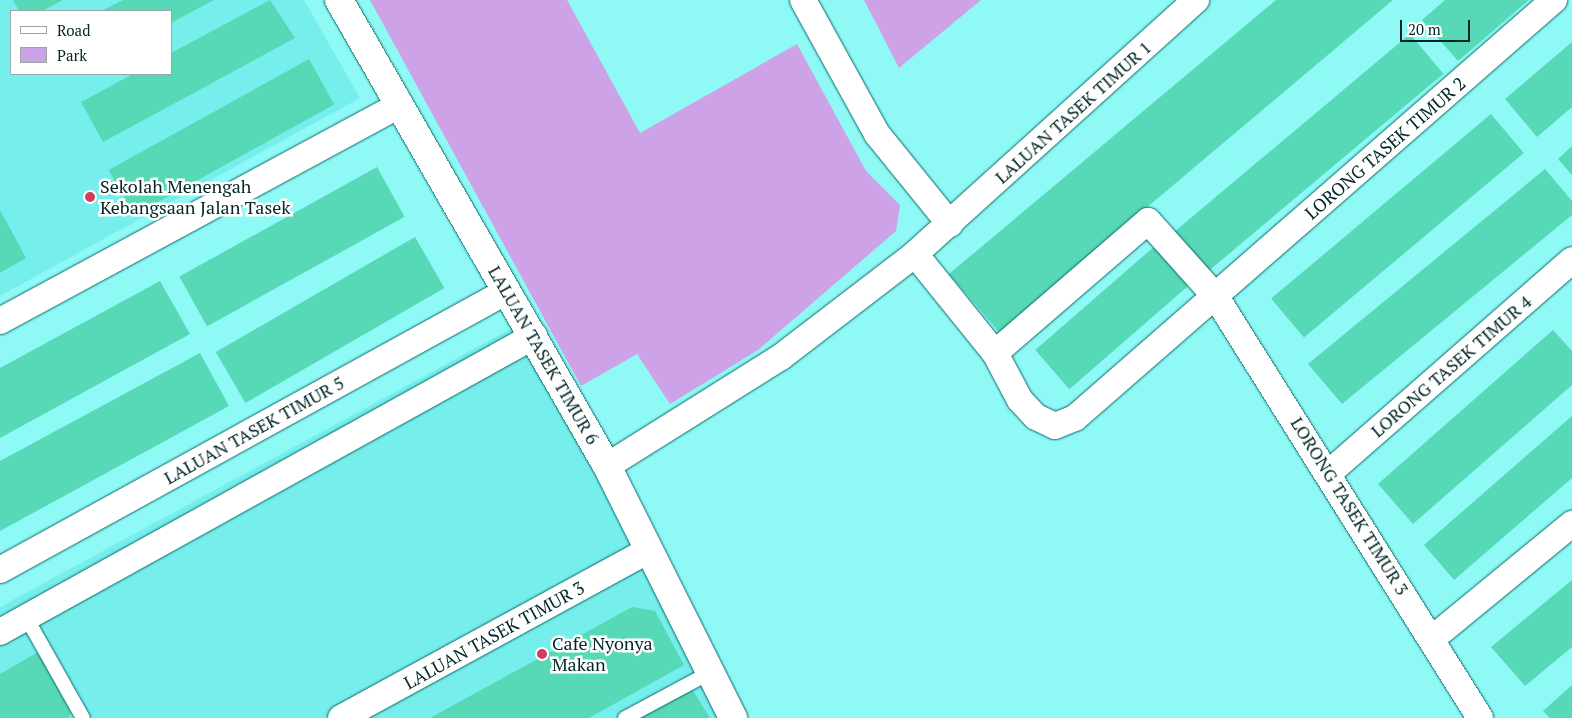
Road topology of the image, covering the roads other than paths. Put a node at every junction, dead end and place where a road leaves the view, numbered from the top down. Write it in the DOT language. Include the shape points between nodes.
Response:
graph roads {
  1 [pos="339,0"];
  2 [pos="803,0"];
  3 [pos="1196,0"];
  4 [pos="1554,0"];
  5 [pos="400,105"];
  6 [pos="950,224"];
  7 [pos="915,254"];
  8 [pos="1572,260"];
  9 [pos="507,291"];
  10 [pos="1216,297"];
  11 [pos="0,321"];
  12 [pos="534,336"];
  13 [pos="995,353"];
  14 [pos="607,466"];
  15 [pos="1330,472"];
  16 [pos="1572,524"];
  17 [pos="646,552"];
  18 [pos="0,570"];
  19 [pos="26,617"];
  20 [pos="0,632"];
  21 [pos="1433,638"];
  22 [pos="709,673"];
  23 [pos="83,718"];
  24 [pos="341,718"];
  25 [pos="625,718"];
  26 [pos="733,718"];
  27 [pos="1480,718"];
  1 -- 5 [label="street, LALUAN TASEK TIMUR 6"];
  2 -- 6 [label="street" via="878,134"];
  3 -- 6 [label="street, LALUAN TASEK TIMUR 1"];
  4 -- 10 [label="street, LORONG TASEK TIMUR 2"];
  5 -- 9 [label="street, LALUAN TASEK TIMUR 6"];
  5 -- 11 [label="street"];
  6 -- 7 [label="street, LALUAN TASEK TIMUR 1"];
  7 -- 13 [label="street, LORONG TASEK TIMUR 2"];
  7 -- 14 [label="street, LALUAN TASEK TIMUR 1" via="781,357"];
  8 -- 15 [label="street, LORONG TASEK TIMUR 4"];
  9 -- 12 [label="street, LALUAN TASEK TIMUR 6"];
  9 -- 18 [label="street, LALUAN TASEK TIMUR 5"];
  10 -- 13 [label="street, LORONG TASEK TIMUR 2" via="1075,418 1055,426 1036,417 1020,400"];
  10 -- 13 [label="street, LORONG TASEK TIMUR 3" via="1148,220"];
  10 -- 15 [label="street, LORONG TASEK TIMUR 3"];
  12 -- 14 [label="street, LALUAN TASEK TIMUR 6"];
  12 -- 19 [label="street"];
  14 -- 17 [label="street, LALUAN TASEK TIMUR 6"];
  15 -- 21 [label="street, LORONG TASEK TIMUR 3"];
  16 -- 21 [label="street"];
  17 -- 22 [label="street, LALUAN TASEK TIMUR 6"];
  17 -- 24 [label="street, LALUAN TASEK TIMUR 3"];
  19 -- 20 [label="street"];
  19 -- 23 [label="lane"];
  21 -- 27 [label="street, LORONG TASEK TIMUR 3"];
  22 -- 25 [label="lane"];
  22 -- 26 [label="street, LALUAN TASEK TIMUR 6"];
}
